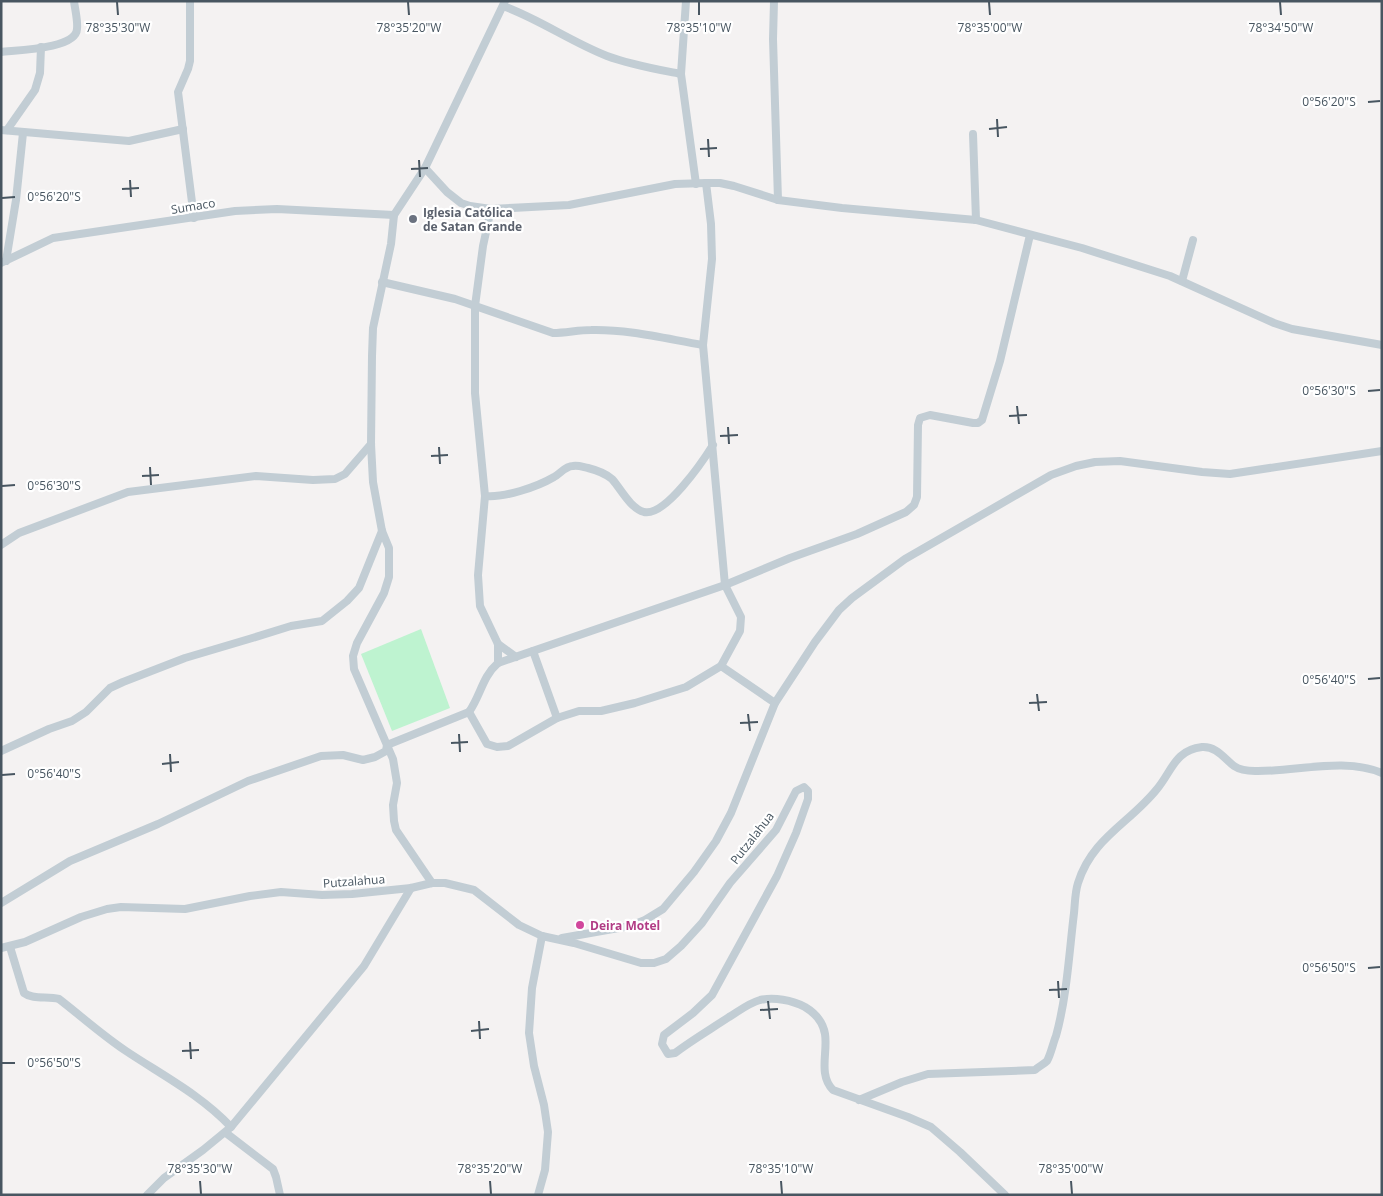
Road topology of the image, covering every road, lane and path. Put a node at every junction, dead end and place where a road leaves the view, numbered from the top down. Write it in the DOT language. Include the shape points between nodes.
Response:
graph roads {
  1 [pos="74,1"];
  2 [pos="190,1"];
  3 [pos="686,1"];
  4 [pos="774,1"];
  5 [pos="504,4"];
  6 [pos="40,48"];
  7 [pos="1,52"];
  8 [pos="682,74"];
  9 [pos="184,129"];
  10 [pos="4,130"];
  11 [pos="23,133"];
  12 [pos="973,134"];
  13 [pos="425,168"];
  14 [pos="706,183"];
  15 [pos="696,184"];
  16 [pos="778,200"];
  17 [pos="491,209"];
  18 [pos="394,215"];
  19 [pos="194,218"];
  20 [pos="976,220"];
  21 [pos="1030,235"];
  22 [pos="1193,240"];
  23 [pos="3,262"];
  24 [pos="1182,281"];
  25 [pos="382,282"];
  26 [pos="475,306"];
  27 [pos="1382,345"];
  28 [pos="703,346"];
  29 [pos="372,444"];
  30 [pos="713,445"];
  31 [pos="1382,451"];
  32 [pos="485,496"];
  33 [pos="382,531"];
  34 [pos="1,544"];
  35 [pos="725,585"];
  36 [pos="498,644"];
  37 [pos="533,651"];
  38 [pos="516,657"];
  39 [pos="498,663"];
  40 [pos="721,666"];
  41 [pos="774,704"];
  42 [pos="469,712"];
  43 [pos="557,718"];
  44 [pos="388,745"];
  45 [pos="1,751"];
  46 [pos="1382,774"];
  47 [pos="432,883"];
  48 [pos="411,888"];
  49 [pos="1,903"];
  50 [pos="542,936"];
  51 [pos="556,939"];
  52 [pos="10,946"];
  53 [pos="1,948"];
  54 [pos="859,1100"];
  55 [pos="229,1130"];
  56 [pos="147,1195"];
  57 [pos="280,1195"];
  58 [pos="538,1195"];
  59 [pos="1005,1195"];
  1 -- 6 [label="street" via="78,30 74,37"];
  2 -- 9 [label="street" via="190,61 178,92"];
  3 -- 8 [label="street"];
  4 -- 16 [label="street"];
  5 -- 8 [label="street" via="604,55"];
  5 -- 13 [label="street"];
  6 -- 7 [label="street"];
  6 -- 10 [label="street" via="40,73 35,90"];
  8 -- 15 [label="street"];
  9 -- 11 [label="street" via="128,141"];
  9 -- 19 [label="street"];
  10 -- 11 [label="street"];
  11 -- 23 [label="street" via="16,200"];
  12 -- 20 [label="street"];
  13 -- 17 [label="street" via="461,202"];
  13 -- 18 [label="street"];
  14 -- 15 [label="street"];
  14 -- 16 [label="street" via="734,186"];
  14 -- 28 [label="street" via="712,259"];
  15 -- 17 [label="street" via="675,184 569,205"];
  16 -- 20 [label="street"];
  17 -- 26 [label="street"];
  18 -- 19 [label="street, Sumaco" via="256,209"];
  18 -- 25 [label="street"];
  19 -- 23 [label="street, Sumaco" via="53,238"];
  20 -- 21 [label="street"];
  21 -- 24 [label="street" via="1082,248"];
  21 -- 35 [label="street" via="1000,361 982,420 973,423 930,415 920,418 918,484 914,505 906,512 857,534"];
  22 -- 24 [label="street"];
  24 -- 27 [label="street" via="1292,329"];
  25 -- 26 [label="street"];
  25 -- 29 [label="street" via="373,338"];
  26 -- 28 [label="street" via="553,332 625,332"];
  26 -- 32 [label="street" via="475,393"];
  28 -- 30 [label="street"];
  29 -- 33 [label="street" via="373,482"];
  29 -- 34 [label="street" via="345,474 335,479 319,481 256,476 128,492 19,533"];
  30 -- 32 [label="street" via="681,489 652,511 644,512 637,508 604,474 576,465 527,488 503,496"];
  30 -- 35 [label="street"];
  31 -- 41 [label="street" via="1230,474 1120,461 1095,462 1051,475 905,559 852,598 815,642"];
  32 -- 36 [label="street" via="478,592 480,606"];
  33 -- 44 [label="street" via="389,548 389,577 353,656 354,669"];
  33 -- 45 [label="street" via="359,588 322,621 291,626 185,658 123,682 110,688 72,721"];
  35 -- 37 [label="street"];
  35 -- 40 [label="street" via="741,618 740,632"];
  36 -- 38 [label="street"];
  36 -- 39 [label="street"];
  37 -- 38 [label="street"];
  37 -- 43 [label="street"];
  38 -- 39 [label="street"];
  39 -- 42 [label="street" via="484,679 478,700"];
  40 -- 41 [label="street"];
  40 -- 43 [label="street" via="686,687 618,707 579,711"];
  41 -- 51 [label="street" via="720,834 663,909 630,926"];
  42 -- 43 [label="street" via="487,744 498,747 508,746"];
  42 -- 44 [label="street"];
  44 -- 47 [label="street" via="397,782 394,805 396,830"];
  44 -- 49 [label="street" via="386,751 375,758 321,756 248,781 158,824 70,860"];
  46 -- 54 [label="street" via="1351,765 1244,770 1234,766 1219,752 1205,747 1182,754 1157,789 1108,835 1090,858 1077,884 1063,1010 1047,1060 1035,1070 928,1074"];
  47 -- 48 [label="street, Putzalahua"];
  47 -- 50 [label="street, Putzalahua" via="474,890 520,925"];
  48 -- 52 [label="street, Putzalahua" via="322,895 281,892 185,908 107,909"];
  48 -- 55 [label="street" via="364,966"];
  50 -- 51 [label="street, Putzalahua"];
  50 -- 58 [label="street" via="532,988 530,1033 548,1132 545,1170"];
  51 -- 54 [label="street, Putzalahua" via="641,963 666,959 702,923 730,883 776,830 796,791 805,787 808,800 777,876 712,995 664,1035 662,1044 668,1054 675,1054 758,1001 792,1002 807,1009 823,1026 825,1073 830,1086"];
  52 -- 53 [label="street, Putzalahua"];
  52 -- 55 [label="street" via="24,993 59,999 124,1050 192,1092 216,1111"];
  54 -- 59 [label="street, Putzalahua" via="931,1128"];
  55 -- 56 [label="street" via="164,1178"];
  55 -- 57 [label="street" via="273,1170"];
}
